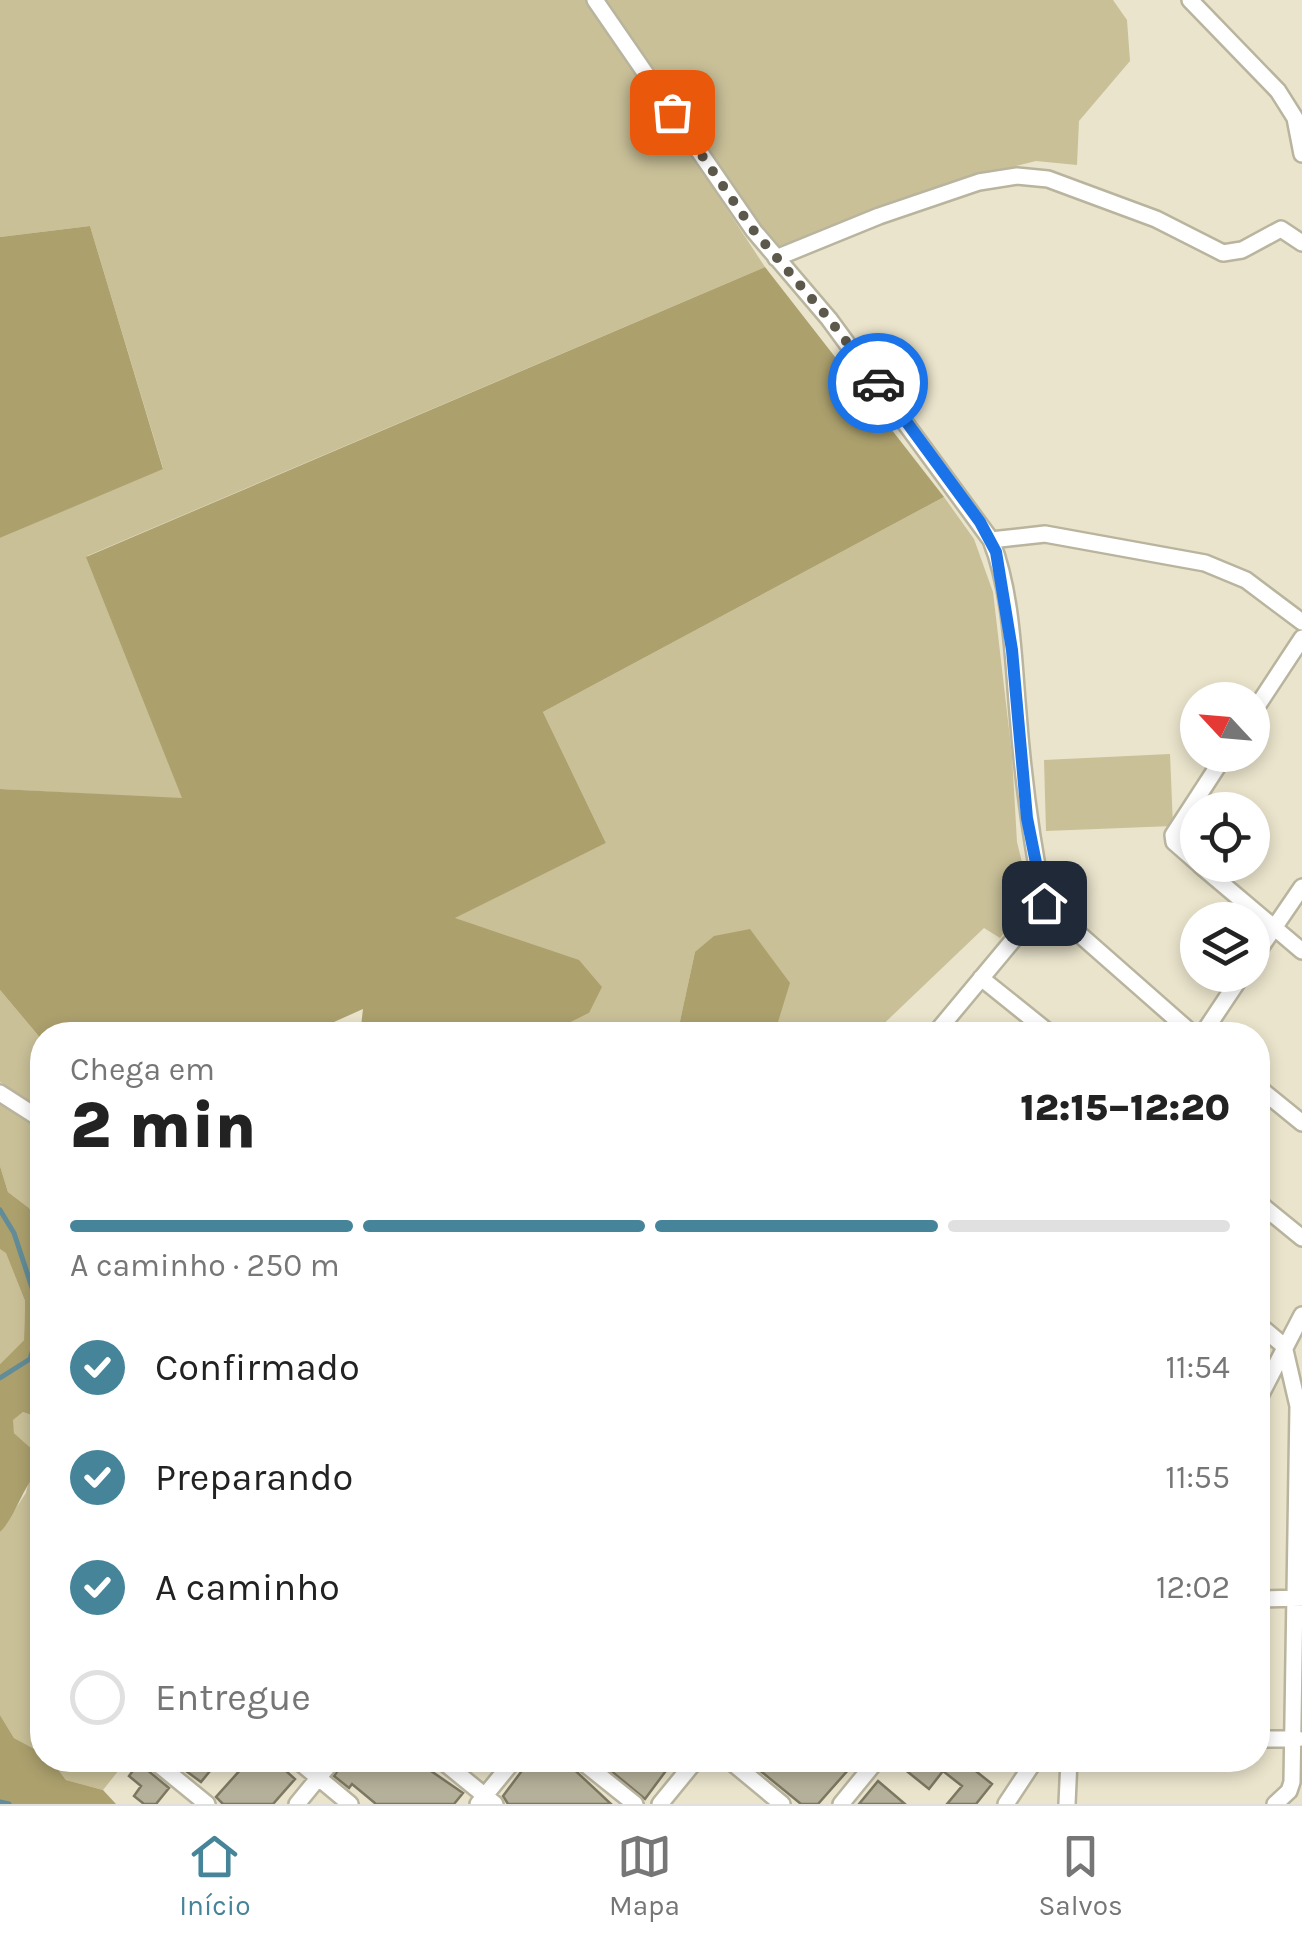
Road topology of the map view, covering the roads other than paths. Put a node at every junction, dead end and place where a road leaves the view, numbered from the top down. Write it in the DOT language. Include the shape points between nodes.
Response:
graph roads {
  1 [pos="594,0"];
  2 [pos="1190,0"];
  3 [pos="1302,154"];
  4 [pos="1302,243"];
  5 [pos="776,258"];
  6 [pos="991,540"];
  7 [pos="1302,622"];
  8 [pos="1302,638"];
  9 [pos="1270,687"];
  10 [pos="1180,824"];
  11 [pos="1180,848"];
  12 [pos="1220,882"];
  13 [pos="1302,887"];
  14 [pos="1044,903"];
  15 [pos="1274,927"];
  16 [pos="1270,933"];
  17 [pos="1302,951"];
  18 [pos="980,978"];
  19 [pos="1231,992"];
  20 [pos="944,1022"];
  21 [pos="1036,1022"];
  22 [pos="1179,1022"];
  23 [pos="1211,1022"];
  24 [pos="0,1093"];
  25 [pos="1270,1097"];
  26 [pos="30,1112"];
  27 [pos="1302,1123"];
  28 [pos="1270,1212"];
  29 [pos="1302,1238"];
  30 [pos="1302,1315"];
  31 [pos="1270,1334"];
  32 [pos="1284,1346"];
  33 [pos="1270,1375"];
  34 [pos="1270,1599"];
  35 [pos="1298,1599"];
  36 [pos="1270,1739"];
  37 [pos="1297,1739"];
  38 [pos="168,1772"];
  39 [pos="311,1772"];
  40 [pos="323,1772"];
  41 [pos="454,1772"];
  42 [pos="506,1772"];
  43 [pos="595,1772"];
  44 [pos="686,1772"];
  45 [pos="743,1772"];
  46 [pos="867,1772"];
  47 [pos="1026,1772"];
  48 [pos="1069,1772"];
  49 [pos="318,1778"];
  50 [pos="486,1801"];
  51 [pos="207,1804"];
  52 [pos="297,1804"];
  53 [pos="350,1804"];
  54 [pos="635,1804"];
  55 [pos="660,1804"];
  56 [pos="782,1804"];
  57 [pos="841,1804"];
  58 [pos="1006,1804"];
  59 [pos="1067,1804"];
  60 [pos="1275,1804"];
  1 -- 5 [label="street"];
  2 -- 3 [label="street" via="1278,92 1295,118"];
  4 -- 5 [label="street" via="1281,229 1224,253 1183,230 1048,179 1017,176 896,210"];
  5 -- 6 [label="street" via="829,319"];
  6 -- 7 [label="street" via="1045,534 1206,563 1246,580"];
  6 -- 14 [label="street" via="1008,620 1027,818"];
  8 -- 9 [label="street"];
  10 -- 11 [label="street" via="1173,835"];
  12 -- 15 [label="street"];
  13 -- 15 [label="street"];
  14 -- 18 [label="street"];
  14 -- 22 [label="street"];
  15 -- 16 [label="street"];
  15 -- 17 [label="street"];
  18 -- 20 [label="street"];
  18 -- 21 [label="street"];
  19 -- 23 [label="street"];
  24 -- 26 [label="street"];
  25 -- 27 [label="street"];
  28 -- 29 [label="street"];
  30 -- 32 [label="street"];
  31 -- 32 [label="street"];
  32 -- 33 [label="street"];
  32 -- 35 [label="street" via="1298,1406"];
  34 -- 35 [label="street"];
  35 -- 37 [label="street"];
  36 -- 37 [label="street"];
  37 -- 60 [label="street" via="1289,1791"];
  38 -- 51 [label="street"];
  39 -- 49 [label="street"];
  40 -- 49 [label="street"];
  41 -- 50 [label="street"];
  42 -- 50 [label="street"];
  43 -- 54 [label="street"];
  44 -- 55 [label="street"];
  45 -- 56 [label="street"];
  46 -- 57 [label="street"];
  47 -- 58 [label="street"];
  48 -- 59 [label="street"];
  49 -- 52 [label="street"];
  49 -- 53 [label="street"];
}
